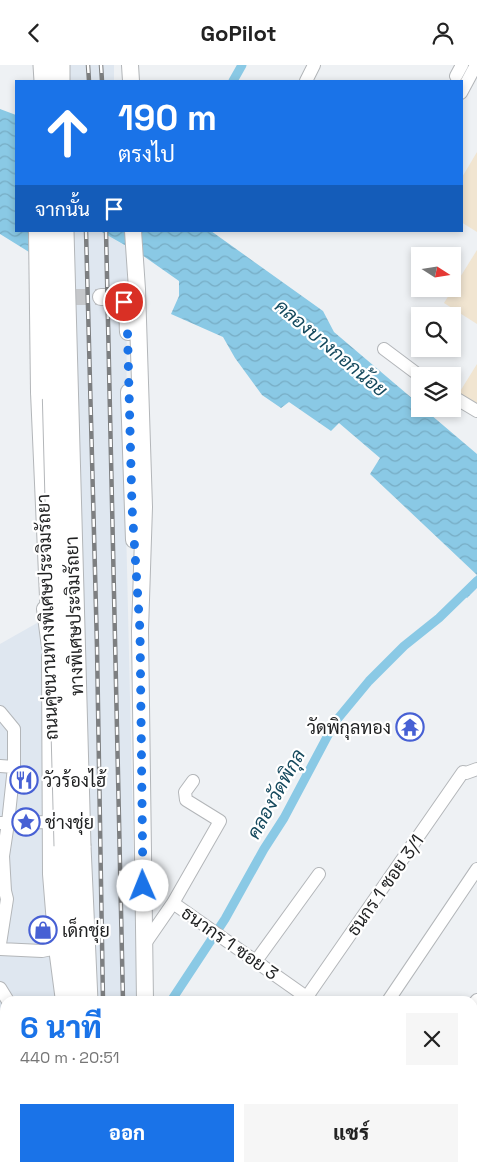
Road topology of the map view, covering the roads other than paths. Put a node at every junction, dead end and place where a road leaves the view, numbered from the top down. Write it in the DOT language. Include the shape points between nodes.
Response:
graph roads {
  1 [pos="35,65"];
  2 [pos="43,65"];
  3 [pos="60,65"];
  4 [pos="130,65"];
  5 [pos="314,65"];
  6 [pos="476,65"];
  7 [pos="35,80"];
  8 [pos="44,80"];
  9 [pos="60,80"];
  10 [pos="130,80"];
  11 [pos="306,80"];
  12 [pos="463,89"];
  13 [pos="37,232"];
  14 [pos="48,232"];
  15 [pos="64,232"];
  16 [pos="133,232"];
  17 [pos="71,297"];
  18 [pos="101,297"];
  19 [pos="384,349"];
  20 [pos="411,369"];
  21 [pos="461,402"];
  22 [pos="477,411"];
  23 [pos="140,631"];
  24 [pos="50,647"];
  25 [pos="0,712"];
  26 [pos="0,767"];
  27 [pos="14,767"];
  28 [pos="477,769"];
  29 [pos="193,781"];
  30 [pos="50,822"];
  31 [pos="4,823"];
  32 [pos="477,869"];
  33 [pos="319,874"];
  34 [pos="2,890"];
  35 [pos="173,903"];
  36 [pos="0,945"];
  37 [pos="144,945"];
  38 [pos="57,948"];
  39 [pos="0,949"];
  40 [pos="256,961"];
  41 [pos="63,996"];
  42 [pos="72,996"];
  43 [pos="88,996"];
  44 [pos="145,996"];
  45 [pos="302,996"];
  46 [pos="310,996"];
  47 [pos="391,996"];
  1 -- 7 [label="main road"];
  2 -- 8 [label="highway"];
  3 -- 9 [label="highway"];
  4 -- 10 [label="main road"];
  5 -- 11 [label="street"];
  6 -- 12 [label="street"];
  13 -- 24 [label="main road, ถนนคู่ขนานทางพิเศษประจิมรัถยา, bridge" via="39,392"];
  14 -- 42 [label="highway, ทางพิเศษประจิมรัถยา, bridge" via="64,846"];
  15 -- 43 [label="highway, ทางพิเศษประจิมรัถยา, bridge"];
  16 -- 23 [label="main road" via="144,507"];
  17 -- 24 [label="main road" via="40,299 31,312 40,565"];
  18 -- 23 [label="main road" via="118,297 124,302 127,313 132,507"];
  19 -- 20 [label="street"];
  21 -- 22 [label="street"];
  23 -- 37 [label="main road"];
  24 -- 30 [label="main road, ถนนคู่ขนานทางพิเศษประจิมรัถยา"];
  25 -- 27 [label="street" via="14,729"];
  26 -- 27 [label="street"];
  27 -- 31 [label="street"];
  28 -- 46 [label="street, ธนกร 1 ซอย 3/1" via="463,771"];
  29 -- 35 [label="street" via="185,792 186,800 220,821"];
  30 -- 31 [label="street"];
  30 -- 38 [label="main road, ถนนคู่ขนานทางพิเศษประจิมรัถยา"];
  31 -- 34 [label="street"];
  32 -- 47 [label="street"];
  33 -- 40 [label="street"];
  34 -- 36 [label="street" via="7,899"];
  35 -- 37 [label="street"];
  35 -- 40 [label="street, ธนากร 1 ซอย 3"];
  37 -- 44 [label="main road"];
  38 -- 39 [label="street" via="42,951"];
  38 -- 41 [label="main road, ถนนคู่ขนานทางพิเศษประจิมรัถยา"];
  40 -- 45 [label="street, ธนากร 1 ซอย 3"];
}
